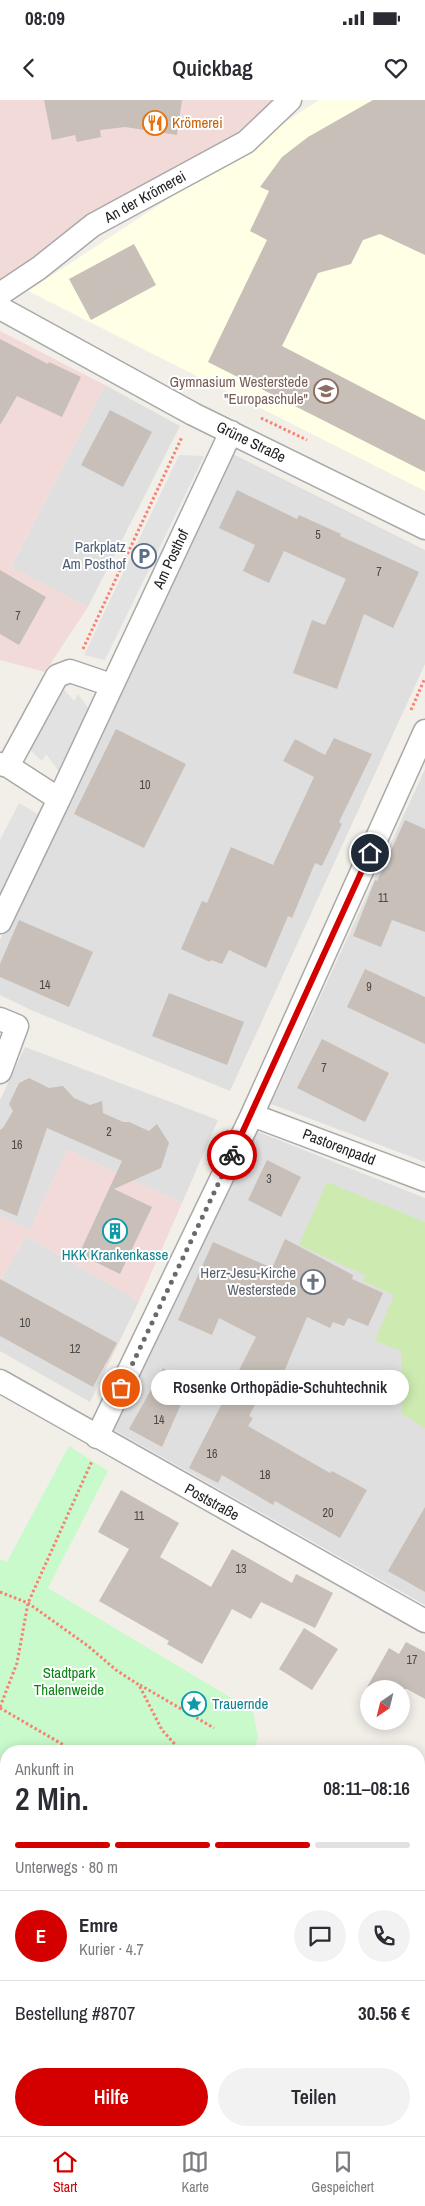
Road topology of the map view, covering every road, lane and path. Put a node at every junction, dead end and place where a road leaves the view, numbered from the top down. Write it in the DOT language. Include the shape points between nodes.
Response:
graph roads {
  1 [pos="290,100"];
  2 [pos="0,294"];
  3 [pos="0,308"];
  4 [pos="193,414"];
  5 [pos="231,432"];
  6 [pos="425,528"];
  7 [pos="78,658"];
  8 [pos="111,685"];
  9 [pos="425,731"];
  10 [pos="4,765"];
  11 [pos="59,799"];
  12 [pos="0,922"];
  13 [pos="0,1019"];
  14 [pos="0,1072"];
  15 [pos="252,1115"];
  16 [pos="425,1180"];
  17 [pos="0,1381"];
  18 [pos="96,1448"];
  19 [pos="0,1592"];
  20 [pos="28,1603"];
  21 [pos="425,1621"];
  22 [pos="139,1685"];
  23 [pos="0,1707"];
  24 [pos="214,1728"];
  25 [pos="64,1745"];
  26 [pos="176,1745"];
  1 -- 2 [label="street, An der Krömerei" via="246,142 93,225"];
  3 -- 4 [label="street, Grüne Straße"];
  4 -- 5 [label="street, Grüne Straße"];
  4 -- 7 [label="path"];
  5 -- 6 [label="street, Grüne Straße"];
  5 -- 8 [label="street, Am Posthof"];
  8 -- 10 [label="street" via="70,671 57,676"];
  8 -- 11 [label="street, Am Posthof"];
  9 -- 15 [label="street"];
  10 -- 11 [label="street"];
  11 -- 12 [label="street, Am Posthof"];
  13 -- 14 [label="street" via="17,1026"];
  15 -- 16 [label="street, Pastorenpadd"];
  15 -- 18 [label="street"];
  17 -- 18 [label="street, Poststraße"];
  18 -- 20 [label="path"];
  18 -- 21 [label="street, Poststraße"];
  19 -- 20 [label="path"];
  20 -- 22 [label="path"];
  20 -- 23 [label="path" via="17,1663"];
  22 -- 24 [label="path"];
  22 -- 26 [label="path" via="162,1730"];
  23 -- 25 [label="path"];
}
